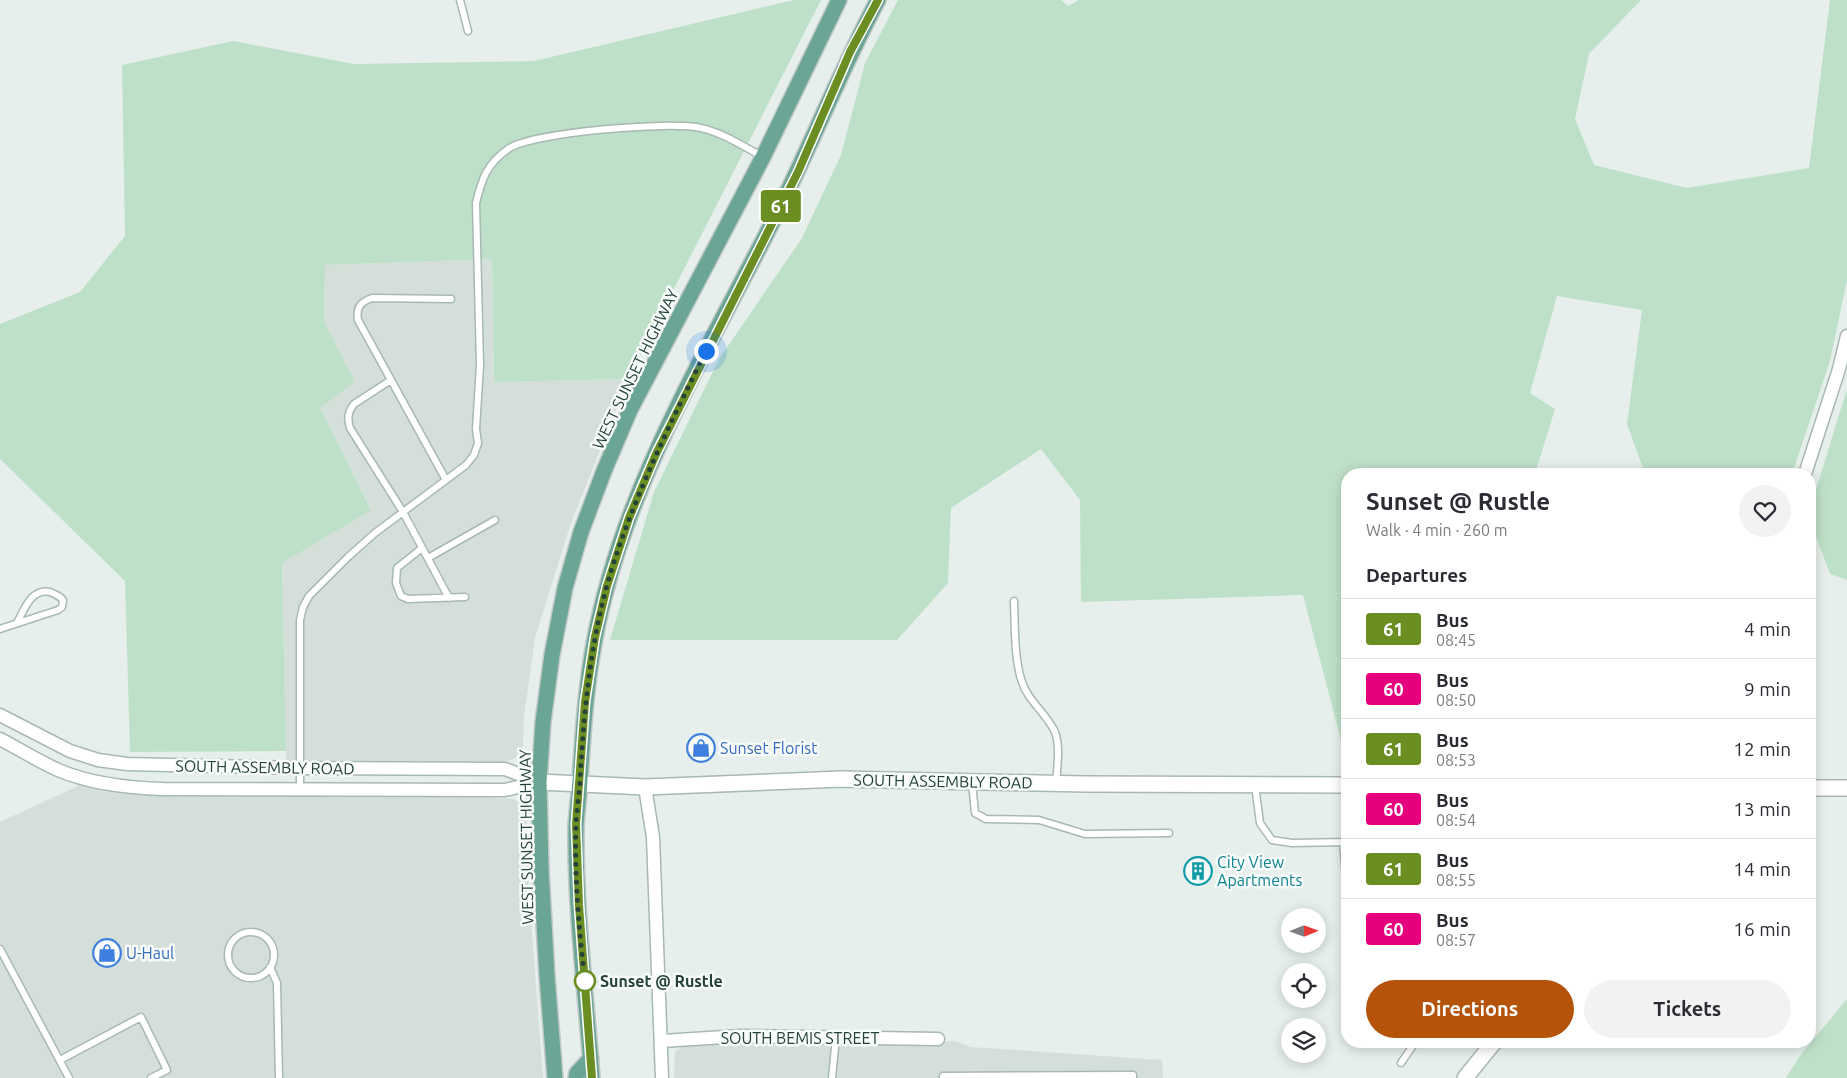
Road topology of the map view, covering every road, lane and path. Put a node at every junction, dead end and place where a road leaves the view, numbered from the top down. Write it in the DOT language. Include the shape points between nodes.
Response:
graph roads {
  1 [pos="460,0"];
  2 [pos="839,0"];
  3 [pos="878,0"];
  4 [pos="468,32"];
  5 [pos="763,157"];
  6 [pos="451,299"];
  7 [pos="1847,336"];
  8 [pos="391,380"];
  9 [pos="1807,468"];
  10 [pos="446,480"];
  11 [pos="403,512"];
  12 [pos="494,520"];
  13 [pos="422,548"];
  14 [pos="428,558"];
  15 [pos="465,597"];
  16 [pos="449,598"];
  17 [pos="1014,601"];
  18 [pos="17,623"];
  19 [pos="0,629"];
  20 [pos="0,715"];
  21 [pos="0,739"];
  22 [pos="301,768"];
  23 [pos="539,782"];
  24 [pos="972,782"];
  25 [pos="580,783"];
  26 [pos="1056,783"];
  27 [pos="1255,785"];
  28 [pos="1341,785"];
  29 [pos="645,787"];
  30 [pos="1816,788"];
  31 [pos="1847,788"];
  32 [pos="300,790"];
  33 [pos="1169,833"];
  34 [pos="1341,842"];
  35 [pos="0,949"];
  36 [pos="270,968"];
  37 [pos="836,1037"];
  38 [pos="938,1039"];
  39 [pos="662,1041"];
  40 [pos="1411,1048"];
  41 [pos="1489,1048"];
  42 [pos="591,1058"];
  43 [pos="60,1060"];
  44 [pos="1401,1063"];
  45 [pos="1042,1077"];
  46 [pos="69,1078"];
  47 [pos="151,1078"];
  48 [pos="280,1078"];
  49 [pos="555,1078"];
  50 [pos="576,1078"];
  51 [pos="592,1078"];
  52 [pos="662,1078"];
  53 [pos="832,1078"];
  54 [pos="943,1078"];
  55 [pos="1133,1078"];
  56 [pos="1465,1078"];
  1 -- 4 [label="lane"];
  2 -- 5 [label="main road, WEST SUNSET HIGHWAY"];
  3 -- 25 [label="main road" via="850,52 798,172 665,433 629,518 595,637 585,702"];
  5 -- 10 [label="lane" via="700,128 668,124 529,140 510,148 492,164 482,178 476,203 480,365 478,443 474,456"];
  5 -- 23 [label="main road, WEST SUNSET HIGHWAY" via="630,410 581,532 565,588 552,655"];
  6 -- 8 [label="lane" via="372,298 359,306 358,320"];
  7 -- 9 [label="street"];
  8 -- 10 [label="lane"];
  8 -- 11 [label="lane" via="354,404 347,419"];
  10 -- 11 [label="lane"];
  11 -- 13 [label="lane"];
  11 -- 22 [label="lane" via="348,556 309,596 303,607 300,620"];
  12 -- 14 [label="lane"];
  13 -- 14 [label="lane"];
  13 -- 16 [label="lane" via="397,568 397,589 408,599"];
  14 -- 16 [label="lane"];
  15 -- 16 [label="lane"];
  17 -- 26 [label="lane" via="1021,681 1028,696 1055,731"];
  18 -- 18 [label="lane" via="58,610 63,600 51,592 38,593 29,600"];
  18 -- 19 [label="lane"];
  20 -- 22 [label="street, SOUTH ASSEMBLY ROAD" via="70,751 98,760 162,766"];
  21 -- 32 [label="street, SOUTH ASSEMBLY ROAD" via="59,770 125,788"];
  22 -- 23 [label="street, SOUTH ASSEMBLY ROAD" via="505,770"];
  22 -- 32 [label="lane"];
  23 -- 25 [label="street, SOUTH ASSEMBLY ROAD"];
  23 -- 32 [label="street, SOUTH ASSEMBLY ROAD" via="505,790"];
  23 -- 49 [label="main road, WEST SUNSET HIGHWAY" via="546,976"];
  24 -- 26 [label="street, SOUTH ASSEMBLY ROAD"];
  24 -- 29 [label="street, SOUTH ASSEMBLY ROAD" via="841,779"];
  24 -- 33 [label="lane" via="975,813 986,819 1039,820 1085,834"];
  25 -- 29 [label="street, SOUTH ASSEMBLY ROAD"];
  25 -- 42 [label="main road" via="576,824 577,866"];
  26 -- 27 [label="street, SOUTH ASSEMBLY ROAD"];
  27 -- 28 [label="street, SOUTH ASSEMBLY ROAD"];
  27 -- 34 [label="lane" via="1260,823 1272,840"];
  29 -- 39 [label="street" via="653,837"];
  30 -- 31 [label="street"];
  35 -- 43 [label="lane"];
  36 -- 36 [label="lane" via="258,977 242,976 228,959 235,938 249,932 263,935 274,953"];
  36 -- 48 [label="lane" via="277,983"];
  37 -- 38 [label="street, SOUTH BEMIS STREET"];
  37 -- 39 [label="street, SOUTH BEMIS STREET" via="740,1036"];
  37 -- 53 [label="lane"];
  39 -- 52 [label="street"];
  40 -- 44 [label="lane"];
  41 -- 56 [label="street"];
  42 -- 50 [label="main road"];
  42 -- 51 [label="main road"];
  43 -- 46 [label="lane"];
  43 -- 47 [label="lane" via="141,1017 168,1070"];
  45 -- 54 [label="lane"];
  45 -- 55 [label="lane" via="1133,1075"];
}
